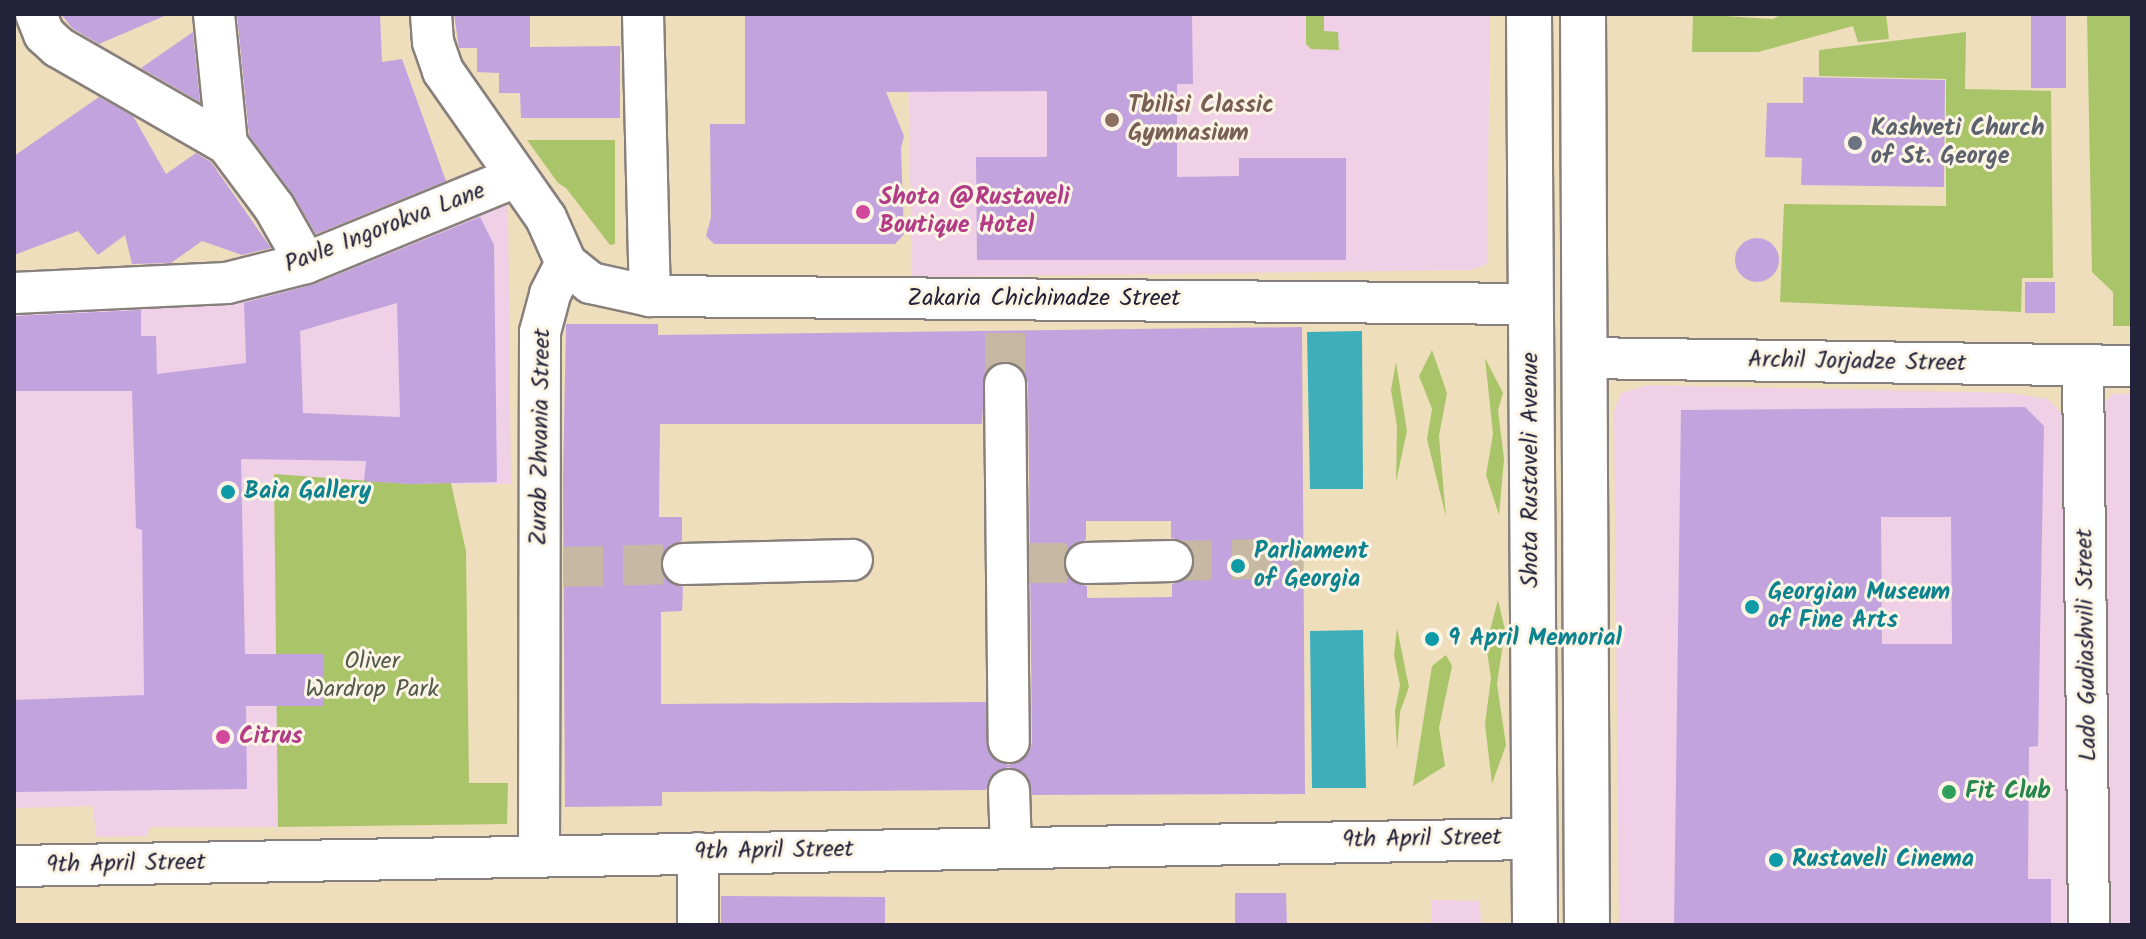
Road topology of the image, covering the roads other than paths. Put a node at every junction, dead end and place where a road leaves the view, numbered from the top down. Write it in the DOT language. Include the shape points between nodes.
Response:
graph roads {
  1 [pos="214,14"];
  2 [pos="431,14"];
  3 [pos="643,14"];
  4 [pos="1529,14"];
  5 [pos="1583,14"];
  6 [pos="29,18"];
  7 [pos="227,144"];
  8 [pos="516,177"];
  9 [pos="306,263"];
  10 [pos="566,263"];
  11 [pos="14,293"];
  12 [pos="650,296"];
  13 [pos="1530,304"];
  14 [pos="1583,358"];
  15 [pos="2083,365"];
  16 [pos="2132,366"];
  17 [pos="1005,384"];
  18 [pos="852,560"];
  19 [pos="1172,561"];
  20 [pos="1086,563"];
  21 [pos="683,564"];
  22 [pos="1009,742"];
  23 [pos="1009,790"];
  24 [pos="1534,839"];
  25 [pos="1011,847"];
  26 [pos="698,853"];
  27 [pos="539,856"];
  28 [pos="14,866"];
  29 [pos="698,925"];
  30 [pos="1535,925"];
  31 [pos="1587,925"];
  32 [pos="2089,925"];
  1 -- 7 [label="street"];
  2 -- 8 [label="street" via="443,71"];
  3 -- 12 [label="street"];
  4 -- 13 [label="main road, Shota Rustaveli Avenue"];
  5 -- 14 [label="main road"];
  6 -- 7 [label="street" via="58,47"];
  7 -- 9 [label="street" via="274,207"];
  8 -- 9 [label="street, Pavle Ingorokva Lane"];
  8 -- 10 [label="street" via="546,218"];
  9 -- 11 [label="street, Pavle Ingorokva Lane" via="227,283"];
  10 -- 12 [label="street, Zakaria Chichinadze Street" via="591,283"];
  10 -- 27 [label="street, Zurab Zhvania Street" via="550,294 540,332 551,567"];
  12 -- 13 [label="street, Zakaria Chichinadze Street" via="1005,316"];
  13 -- 24 [label="main road, Shota Rustaveli Avenue"];
  14 -- 15 [label="street, Archil Jorjadze Street"];
  14 -- 31 [label="main road"];
  15 -- 16 [label="street, Archil Jorjadze Street"];
  15 -- 32 [label="street, Lado Gudiashvili Street"];
  17 -- 22 [label="street"];
  18 -- 21 [label="street"];
  19 -- 20 [label="street"];
  23 -- 25 [label="street"];
  24 -- 25 [label="street, 9th April Street"];
  24 -- 30 [label="main road, Shota Rustaveli Avenue"];
  25 -- 26 [label="street, 9th April Street"];
  26 -- 27 [label="street, 9th April Street"];
  26 -- 29 [label="street"];
  27 -- 28 [label="street, 9th April Street"];
}
